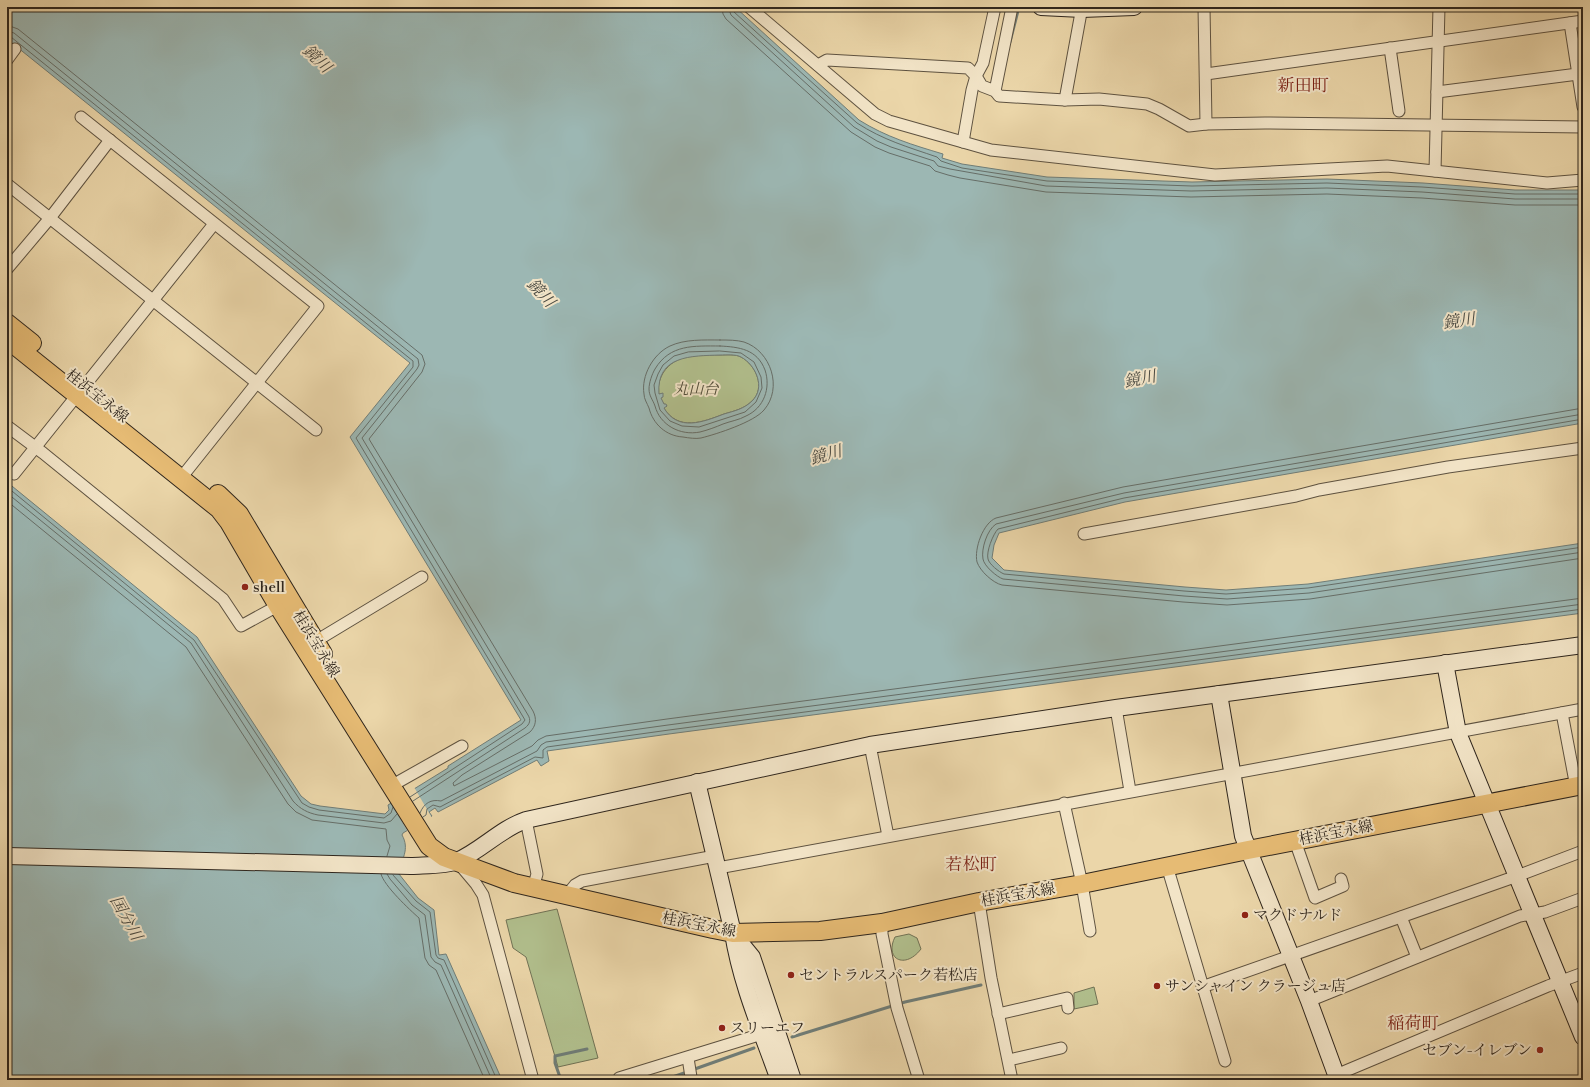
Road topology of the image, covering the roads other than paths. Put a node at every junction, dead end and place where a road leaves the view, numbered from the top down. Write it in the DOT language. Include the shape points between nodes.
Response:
graph roads {
  1 [pos="749,7"];
  2 [pos="995,7"];
  3 [pos="1012,7"];
  4 [pos="1041,7"];
  5 [pos="1134,7"];
  6 [pos="1204,7"];
  7 [pos="1439,7"];
  8 [pos="1082,8"];
  9 [pos="759,11"];
  10 [pos="1583,21"];
  11 [pos="1570,23"];
  12 [pos="1438,42"];
  13 [pos="1390,48"];
  14 [pos="15,49"];
  15 [pos="1579,58"];
  16 [pos="7,60"];
  17 [pos="818,65"];
  18 [pos="1206,74"];
  19 [pos="1578,74"];
  20 [pos="976,76"];
  21 [pos="995,91"];
  22 [pos="1437,92"];
  23 [pos="1065,100"];
  24 [pos="1583,103"];
  25 [pos="1399,111"];
  26 [pos="81,117"];
  27 [pos="1206,124"];
  28 [pos="1436,126"];
  29 [pos="1583,127"];
  30 [pos="110,140"];
  31 [pos="963,142"];
  32 [pos="1435,171"];
  33 [pos="1583,180"];
  34 [pos="7,184"];
  35 [pos="50,218"];
  36 [pos="214,224"];
  37 [pos="7,269"];
  38 [pos="153,300"];
  39 [pos="7,323"];
  40 [pos="7,339"];
  41 [pos="257,382"];
  42 [pos="81,391"];
  43 [pos="7,426"];
  44 [pos="316,430"];
  45 [pos="35,448"];
  46 [pos="1583,448"];
  47 [pos="14,474"];
  48 [pos="185,474"];
  49 [pos="1084,534"];
  50 [pos="422,577"];
  51 [pos="284,602"];
  52 [pos="310,644"];
  53 [pos="1583,645"];
  54 [pos="1445,663"];
  55 [pos="1219,694"];
  56 [pos="1116,708"];
  57 [pos="1583,709"];
  58 [pos="1562,713"];
  59 [pos="1458,733"];
  60 [pos="870,745"];
  61 [pos="462,746"];
  62 [pos="1232,773"];
  63 [pos="697,782"];
  64 [pos="1579,786"];
  65 [pos="398,789"];
  66 [pos="1130,792"];
  67 [pos="1064,803"];
  68 [pos="1488,804"];
  69 [pos="526,820"];
  70 [pos="888,836"];
  71 [pos="1295,841"];
  72 [pos="1248,850"];
  73 [pos="1583,851"];
  74 [pos="7,856"];
  75 [pos="456,862"];
  76 [pos="716,862"];
  77 [pos="1167,866"];
  78 [pos="1517,876"];
  79 [pos="1341,879"];
  80 [pos="1082,884"];
  81 [pos="533,888"];
  82 [pos="566,896"];
  83 [pos="1583,898"];
  84 [pos="979,902"];
  85 [pos="1533,914"];
  86 [pos="1401,917"];
  87 [pos="882,923"];
  88 [pos="1090,931"];
  89 [pos="733,933"];
  90 [pos="1291,956"];
  91 [pos="1417,957"];
  92 [pos="1583,973"];
  93 [pos="1560,982"];
  94 [pos="1202,987"];
  95 [pos="1309,1001"];
  96 [pos="1068,1008"];
  97 [pos="998,1014"];
  98 [pos="762,1034"];
  99 [pos="1583,1037"];
  100 [pos="1061,1048"];
  101 [pos="688,1058"];
  102 [pos="1009,1060"];
  103 [pos="1226,1061"];
  104 [pos="691,1077"];
  105 [pos="619,1078"];
  106 [pos="1337,1078"];
  107 [pos="533,1080"];
  108 [pos="779,1080"];
  109 [pos="793,1080"];
  110 [pos="919,1080"];
  111 [pos="1012,1080"];
  1 -- 9 [label="street"];
  2 -- 20 [label="street" via="983,63"];
  3 -- 21 [label="street"];
  4 -- 8 [label="street"];
  5 -- 8 [label="street"];
  6 -- 18 [label="street"];
  7 -- 12 [label="street"];
  8 -- 23 [label="street"];
  9 -- 17 [label="street"];
  10 -- 11 [label="street"];
  11 -- 12 [label="street"];
  11 -- 15 [label="street"];
  12 -- 13 [label="street"];
  12 -- 22 [label="street"];
  13 -- 18 [label="street"];
  13 -- 25 [label="street"];
  14 -- 16 [label="street"];
  15 -- 19 [label="street"];
  17 -- 20 [label="street" via="827,60 968,68"];
  17 -- 31 [label="street" via="875,114 889,121"];
  18 -- 27 [label="street"];
  19 -- 22 [label="street"];
  19 -- 24 [label="street"];
  20 -- 21 [label="street" via="982,86"];
  20 -- 31 [label="street"];
  21 -- 23 [label="street" via="999,96"];
  22 -- 28 [label="street"];
  23 -- 27 [label="street" via="1147,104 1189,126"];
  26 -- 30 [label="street"];
  27 -- 28 [label="street"];
  28 -- 29 [label="street"];
  28 -- 32 [label="street"];
  30 -- 35 [label="street"];
  30 -- 36 [label="street"];
  31 -- 32 [label="street" via="991,150 1215,175 1387,166"];
  32 -- 33 [label="street" via="1547,183"];
  34 -- 35 [label="street"];
  35 -- 37 [label="street"];
  35 -- 38 [label="street"];
  36 -- 38 [label="street"];
  36 -- 41 [label="street" via="318,306"];
  38 -- 41 [label="street"];
  38 -- 42 [label="street"];
  39 -- 42 [label="main road, 桂浜宝永線"];
  40 -- 42 [label="main road, 桂浜宝永線"];
  41 -- 44 [label="street"];
  41 -- 48 [label="street"];
  42 -- 45 [label="street"];
  42 -- 48 [label="main road, 桂浜宝永線"];
  43 -- 45 [label="street"];
  45 -- 47 [label="street"];
  45 -- 51 [label="street" via="223,599 241,626"];
  46 -- 49 [label="street" via="1448,467"];
  48 -- 51 [label="main road, 桂浜宝永線" via="219,509"];
  50 -- 52 [label="street"];
  51 -- 52 [label="main road, 桂浜宝永線"];
  52 -- 65 [label="main road, 桂浜宝永線"];
  53 -- 54 [label="street"];
  54 -- 55 [label="street"];
  54 -- 59 [label="street"];
  55 -- 56 [label="street"];
  55 -- 62 [label="street"];
  56 -- 60 [label="street"];
  56 -- 66 [label="street"];
  57 -- 58 [label="street"];
  58 -- 59 [label="street"];
  58 -- 64 [label="street"];
  59 -- 62 [label="street"];
  59 -- 68 [label="street"];
  60 -- 63 [label="street"];
  60 -- 70 [label="street"];
  61 -- 65 [label="street"];
  62 -- 66 [label="street"];
  62 -- 72 [label="street" via="1242,836"];
  63 -- 69 [label="street"];
  63 -- 76 [label="street"];
  64 -- 68 [label="main road, 桂浜宝永線"];
  65 -- 75 [label="main road, 桂浜宝永線" via="421,826"];
  66 -- 67 [label="street"];
  67 -- 70 [label="street"];
  67 -- 80 [label="street"];
  68 -- 71 [label="main road, 桂浜宝永線"];
  68 -- 78 [label="street"];
  69 -- 75 [label="street" via="504,830"];
  69 -- 81 [label="street" via="537,874"];
  70 -- 76 [label="street"];
  71 -- 72 [label="main road, 桂浜宝永線"];
  71 -- 79 [label="street" via="1315,898 1343,886"];
  72 -- 77 [label="main road, 桂浜宝永線"];
  72 -- 90 [label="street"];
  73 -- 78 [label="street"];
  74 -- 75 [label="street" via="411,866"];
  75 -- 81 [label="main road, 桂浜宝永線"];
  75 -- 107 [label="street" via="483,895"];
  76 -- 82 [label="street" via="582,881 575,884"];
  76 -- 89 [label="street"];
  77 -- 80 [label="main road, 桂浜宝永線"];
  77 -- 94 [label="street"];
  78 -- 85 [label="street"];
  78 -- 86 [label="street"];
  80 -- 84 [label="main road, 桂浜宝永線"];
  80 -- 88 [label="street"];
  81 -- 82 [label="main road, 桂浜宝永線"];
  82 -- 89 [label="main road, 桂浜宝永線"];
  83 -- 85 [label="street"];
  84 -- 87 [label="main road, 桂浜宝永線"];
  84 -- 97 [label="street"];
  85 -- 91 [label="street" via="1520,916"];
  85 -- 93 [label="street"];
  86 -- 90 [label="street"];
  86 -- 91 [label="street"];
  87 -- 89 [label="main road, 桂浜宝永線" via="820,930"];
  87 -- 110 [label="street" via="896,1005"];
  89 -- 98 [label="street" via="737,957"];
  89 -- 109 [label="street" via="752,956"];
  90 -- 94 [label="street"];
  90 -- 95 [label="street"];
  91 -- 95 [label="street"];
  92 -- 93 [label="street"];
  93 -- 99 [label="street"];
  93 -- 106 [label="street"];
  94 -- 103 [label="street"];
  95 -- 106 [label="street"];
  96 -- 97 [label="street" via="1067,998"];
  97 -- 102 [label="street"];
  98 -- 101 [label="street"];
  98 -- 108 [label="street"];
  100 -- 102 [label="street"];
  101 -- 104 [label="street"];
  101 -- 105 [label="street"];
  102 -- 111 [label="street"];
}
